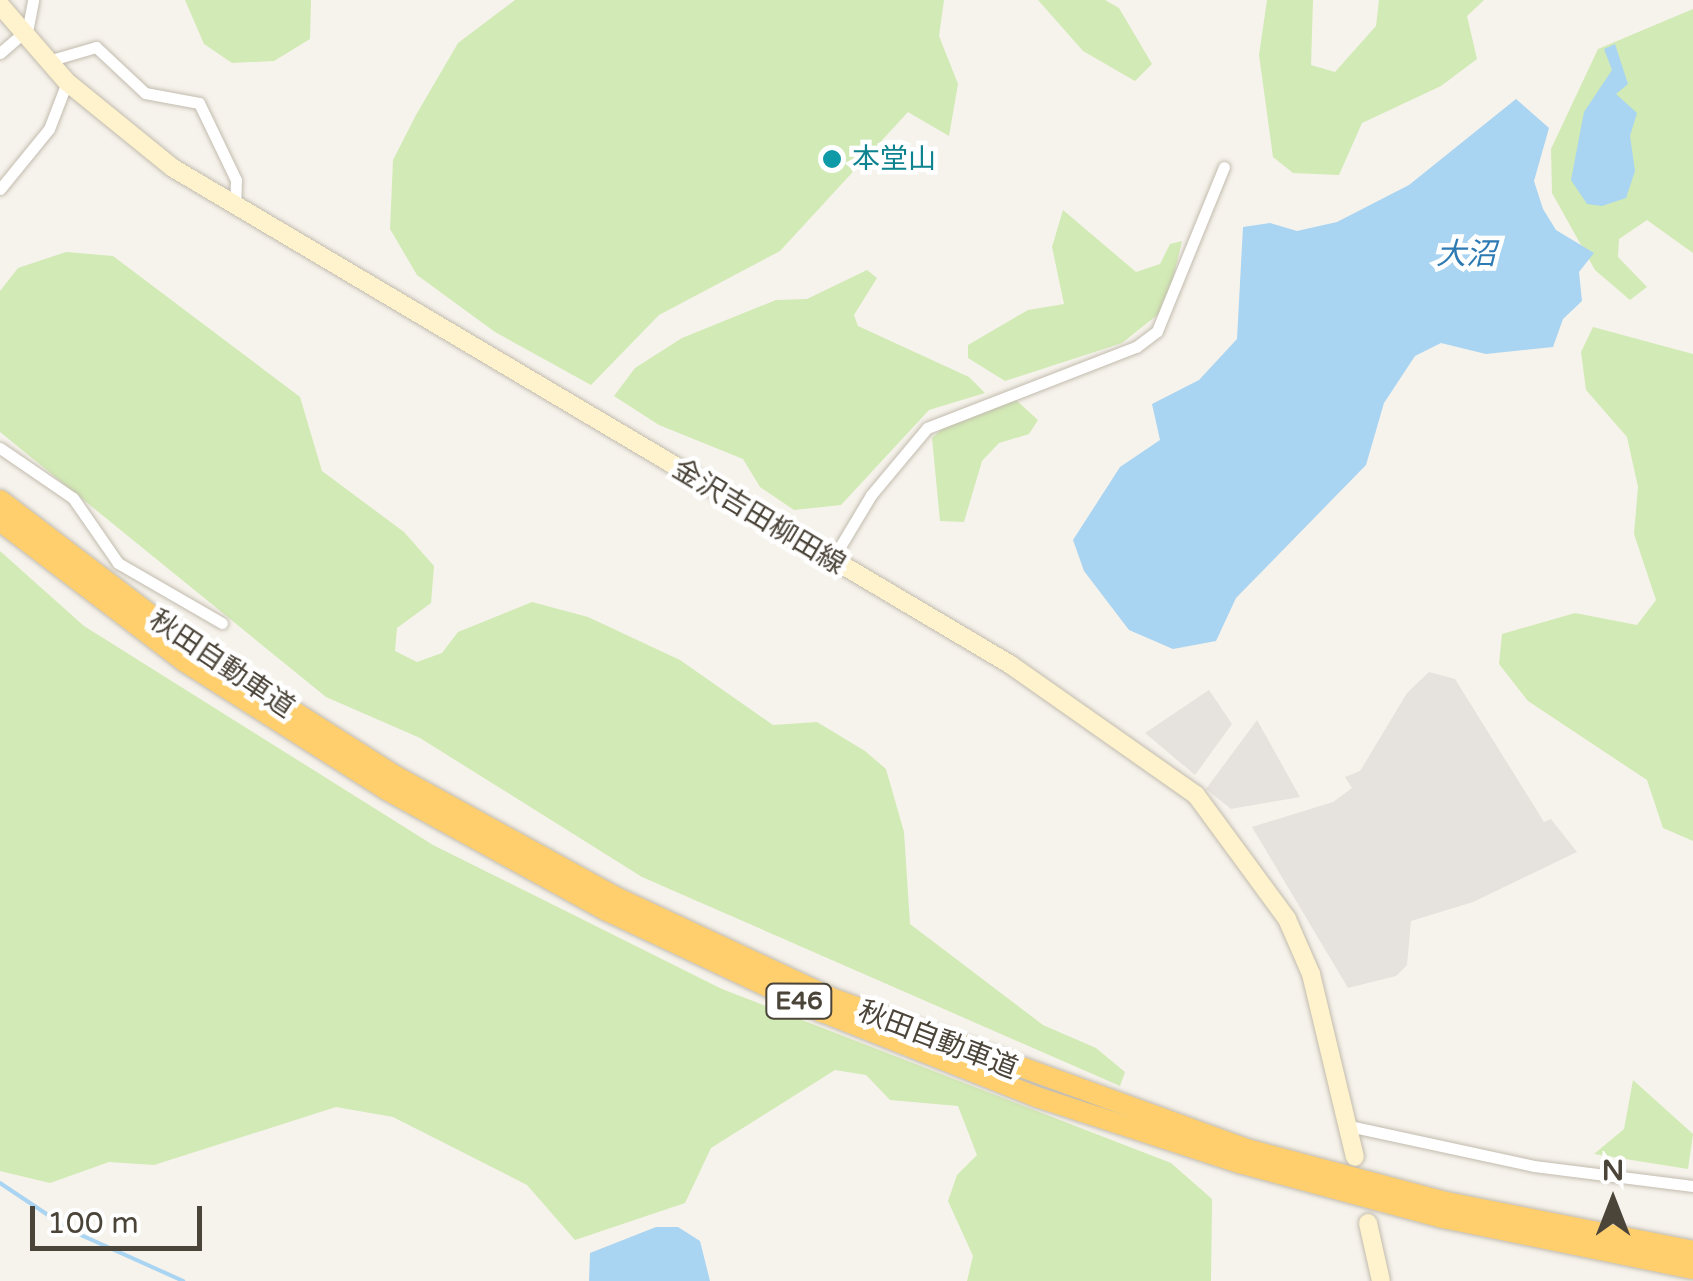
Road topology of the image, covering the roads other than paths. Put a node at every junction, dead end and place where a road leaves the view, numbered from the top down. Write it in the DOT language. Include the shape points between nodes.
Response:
graph roads {
  1 [pos="33,0"];
  2 [pos="0,5"];
  3 [pos="24,35"];
  4 [pos="0,52"];
  5 [pos="48,61"];
  6 [pos="68,82"];
  7 [pos="1224,168"];
  8 [pos="0,189"];
  9 [pos="234,204"];
  10 [pos="0,448"];
  11 [pos="0,500"];
  12 [pos="0,521"];
  13 [pos="832,560"];
  14 [pos="222,622"];
  15 [pos="1348,1126"];
  16 [pos="1355,1157"];
  17 [pos="1693,1186"];
  18 [pos="1368,1224"];
  19 [pos="1693,1250"];
  20 [pos="1693,1269"];
  21 [pos="1381,1281"];
  1 -- 3 [label="street"];
  2 -- 3 [label="main road, 金沢吉田柳田線"];
  3 -- 4 [label="street"];
  3 -- 5 [label="main road, 金沢吉田柳田線"];
  5 -- 6 [label="main road, 金沢吉田柳田線"];
  5 -- 9 [label="street" via="96,47 145,93 199,103 236,180"];
  6 -- 8 [label="street" via="49,129"];
  6 -- 9 [label="main road, 金沢吉田柳田線" via="173,168"];
  7 -- 13 [label="street" via="1157,331 1136,347 927,428 871,495"];
  9 -- 13 [label="main road, 金沢吉田柳田線"];
  10 -- 14 [label="street" via="73,498 118,563"];
  11 -- 19 [label="highway, 秋田自動車道 / E46" via="194,648 394,775 616,897 829,997 1243,1148 1446,1202"];
  12 -- 20 [label="highway, 秋田自動車道 / E46" via="185,662 385,789 608,911 822,1012 1037,1096 1239,1163 1443,1218"];
  13 -- 15 [label="main road, 金沢吉田柳田線" via="1089,713 1196,794 1287,919 1330,1032"];
  15 -- 16 [label="main road, 金沢吉田柳田線"];
  15 -- 17 [label="street" via="1534,1166"];
  18 -- 21 [label="main road"];
}
